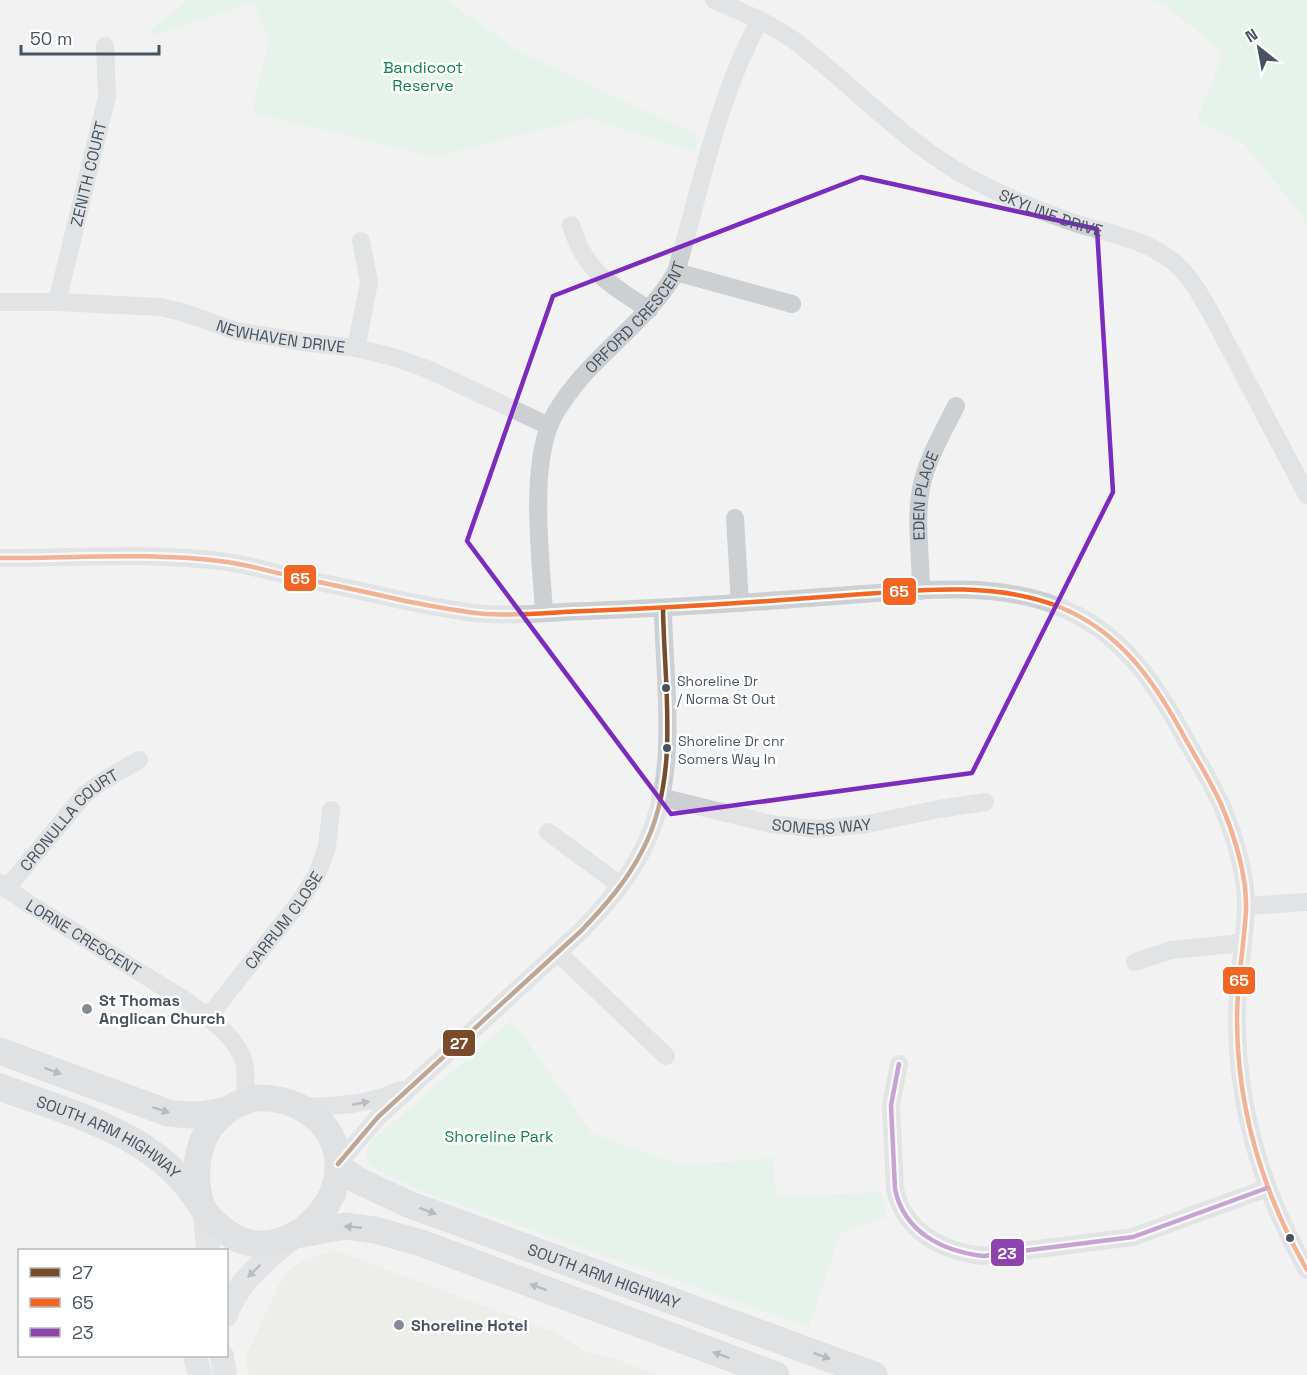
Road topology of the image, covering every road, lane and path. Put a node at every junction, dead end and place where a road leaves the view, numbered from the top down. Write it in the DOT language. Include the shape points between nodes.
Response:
graph roads {
  1 [pos="714,0"];
  2 [pos="760,20"];
  3 [pos="105,46"];
  4 [pos="571,225"];
  5 [pos="361,241"];
  6 [pos="676,272"];
  7 [pos="0,302"];
  8 [pos="57,302"];
  9 [pos="792,304"];
  10 [pos="649,310"];
  11 [pos="356,348"];
  12 [pos="956,406"];
  13 [pos="549,426"];
  14 [pos="1307,495"];
  15 [pos="735,518"];
  16 [pos="0,558"];
  17 [pos="921,591"];
  18 [pos="740,603"];
  19 [pos="663,608"];
  20 [pos="544,613"];
  21 [pos="139,760"];
  22 [pos="660,797"];
  23 [pos="985,802"];
  24 [pos="331,810"];
  25 [pos="548,832"];
  26 [pos="620,885"];
  27 [pos="3,886"];
  28 [pos="1307,902"];
  29 [pos="1246,906"];
  30 [pos="1243,943"];
  31 [pos="557,952"];
  32 [pos="1135,962"];
  33 [pos="208,1017"];
  34 [pos="0,1051"];
  35 [pos="666,1056"];
  36 [pos="899,1064"];
  37 [pos="416,1083"];
  38 [pos="0,1087"];
  39 [pos="236,1105"];
  40 [pos="303,1107"];
  41 [pos="338,1166"];
  42 [pos="1267,1188"];
  43 [pos="204,1210"];
  44 [pos="295,1236"];
  45 [pos="208,1249"];
  46 [pos="1307,1270"];
  47 [pos="228,1310"];
  48 [pos="195,1357"];
  49 [pos="222,1357"];
  50 [pos="200,1375"];
  51 [pos="225,1375"];
  52 [pos="776,1375"];
  53 [pos="874,1375"];
  1 -- 2 [label="street, SKYLINE DRIVE"];
  2 -- 6 [label="street, ORFORD CRESCENT" via="716,126"];
  2 -- 14 [label="street, SKYLINE DRIVE" via="797,42 896,126 974,180 1041,210 1131,238 1177,265 1205,302"];
  3 -- 8 [label="street, ZENITH COURT" via="107,96"];
  4 -- 10 [label="street" via="586,262"];
  5 -- 11 [label="street" via="369,282"];
  6 -- 9 [label="street"];
  6 -- 10 [label="street, ORFORD CRESCENT"];
  7 -- 8 [label="street, NEWHAVEN DRIVE"];
  8 -- 11 [label="street, NEWHAVEN DRIVE" via="159,307 236,331"];
  10 -- 13 [label="street, ORFORD CRESCENT" via="589,368"];
  11 -- 13 [label="street, NEWHAVEN DRIVE" via="427,369"];
  12 -- 17 [label="street, EDEN PLACE" via="926,469 921,489"];
  13 -- 20 [label="street, ORFORD CRESCENT" via="539,481"];
  15 -- 18 [label="street"];
  16 -- 20 [label="street" via="198,559 451,610"];
  17 -- 18 [label="street"];
  17 -- 29 [label="street" via="985,590 1035,599 1081,617 1133,659 1163,697 1219,801 1238,851"];
  18 -- 19 [label="street"];
  19 -- 20 [label="street"];
  19 -- 22 [label="street" via="668,722"];
  21 -- 27 [label="street, CRONULLA COURT" via="84,795"];
  22 -- 23 [label="street, SOMERS WAY" via="771,824 818,829"];
  22 -- 26 [label="street" via="642,851"];
  24 -- 33 [label="street, CARRUM CLOSE" via="327,847 316,874"];
  25 -- 26 [label="street"];
  26 -- 31 [label="street" via="600,911"];
  27 -- 33 [label="street, LORNE CRESCENT"];
  28 -- 29 [label="street"];
  29 -- 30 [label="street"];
  30 -- 32 [label="street" via="1171,950"];
  30 -- 42 [label="street" via="1237,1017 1240,1073"];
  31 -- 35 [label="street"];
  31 -- 37 [label="street"];
  33 -- 39 [label="street, LORNE CRESCENT" via="234,1043 245,1066"];
  34 -- 39 [label="main road, one-way" via="168,1113 206,1116"];
  36 -- 42 [label="street" via="891,1105 898,1202 922,1233 958,1251 982,1256 1133,1237"];
  40 -- 37 [label="street, one-way" via="347,1106 381,1099"];
  37 -- 41 [label="street" via="372,1124"];
  38 -- 43 [label="main road, SOUTH ARM HIGHWAY" via="98,1124 142,1146 181,1178"];
  39 -- 40 [label="main road" via="255,1098 278,1098"];
  39 -- 43 [label="main road" via="209,1128 199,1151 197,1178"];
  40 -- 41 [label="main road" via="329,1134"];
  41 -- 44 [label="main road" via="322,1210"];
  41 -- 53 [label="main road, SOUTH ARM HIGHWAY, one-way" via="359,1181 408,1203"];
  42 -- 46 [label="street"];
  43 -- 44 [label="main road" via="232,1236 252,1244 270,1244"];
  43 -- 45 [label="main road"];
  44 -- 47 [label="main road, one-way" via="243,1283"];
  52 -- 44 [label="main road, SOUTH ARM HIGHWAY, one-way" via="375,1230 345,1226"];
  48 -- 50 [label="main road"];
  49 -- 51 [label="main road"];
}
